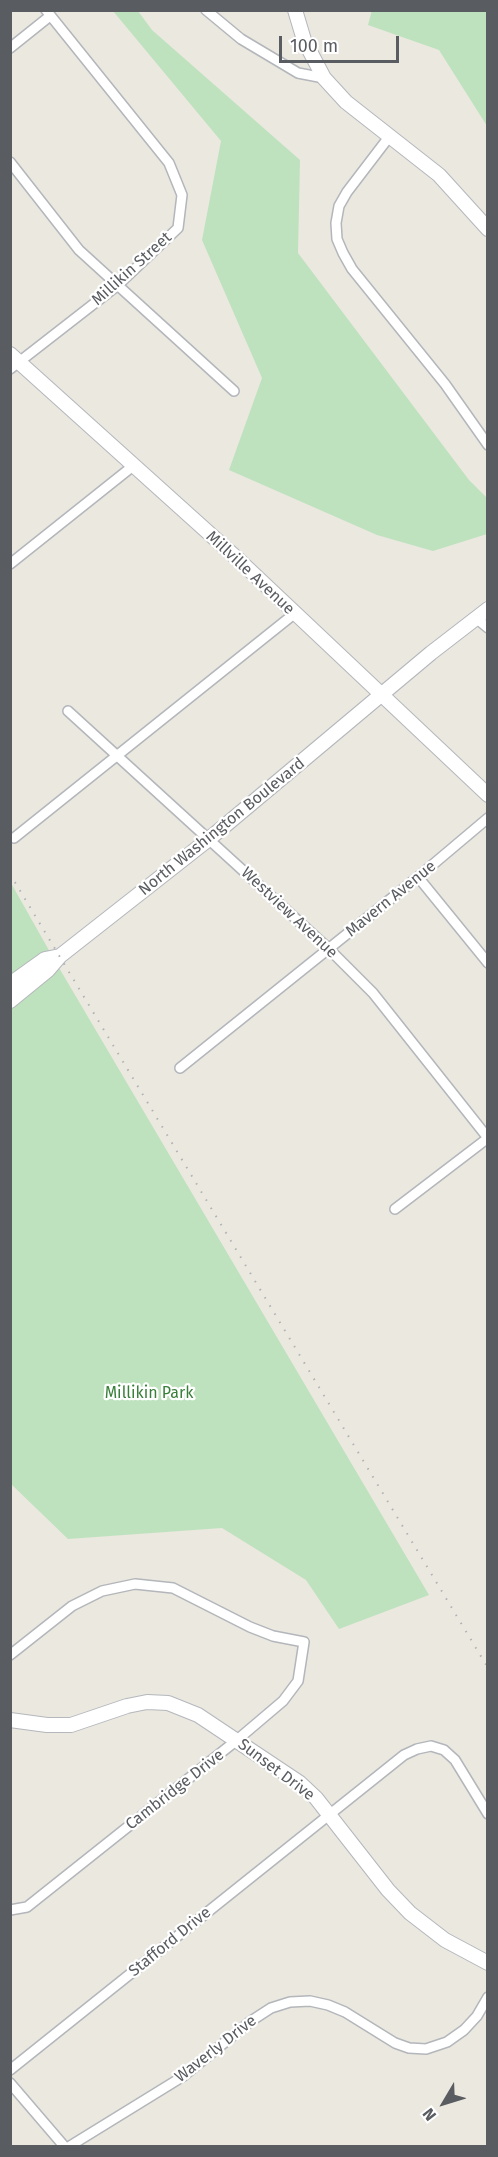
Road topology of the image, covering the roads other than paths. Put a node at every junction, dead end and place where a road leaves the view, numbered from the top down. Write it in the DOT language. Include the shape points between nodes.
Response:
graph roads {
  1 [pos="206,10"];
  2 [pos="295,10"];
  3 [pos="48,14"];
  4 [pos="10,48"];
  5 [pos="324,78"];
  6 [pos="389,137"];
  7 [pos="10,162"];
  8 [pos="488,229"];
  9 [pos="118,285"];
  10 [pos="14,361"];
  11 [pos="234,391"];
  12 [pos="488,445"];
  13 [pos="133,466"];
  14 [pos="10,564"];
  15 [pos="488,609"];
  16 [pos="294,614"];
  17 [pos="476,618"];
  18 [pos="488,628"];
  19 [pos="382,696"];
  20 [pos="68,711"];
  21 [pos="117,754"];
  22 [pos="488,795"];
  23 [pos="488,818"];
  24 [pos="14,838"];
  25 [pos="209,839"];
  26 [pos="418,877"];
  27 [pos="329,949"];
  28 [pos="60,956"];
  29 [pos="488,963"];
  30 [pos="10,984"];
  31 [pos="10,1000"];
  32 [pos="180,1068"];
  33 [pos="488,1138"];
  34 [pos="395,1209"];
  35 [pos="10,1655"];
  36 [pos="10,1720"];
  37 [pos="237,1740"];
  38 [pos="329,1814"];
  39 [pos="488,1814"];
  40 [pos="10,1910"];
  41 [pos="488,1963"];
  42 [pos="488,1997"];
  43 [pos="10,2070"];
  44 [pos="10,2083"];
  45 [pos="64,2146"];
  46 [pos="70,2146"];
  1 -- 5 [label="street" via="242,39 298,73"];
  2 -- 5 [label="street" via="304,40"];
  3 -- 4 [label="street"];
  3 -- 9 [label="street, Millikin Street" via="169,163 182,195 178,228"];
  5 -- 6 [label="street"];
  6 -- 8 [label="street" via="439,175"];
  6 -- 12 [label="street" via="339,206 337,239 352,269 445,384"];
  7 -- 9 [label="street" via="79,250"];
  9 -- 10 [label="street, Millikin Street"];
  9 -- 11 [label="street"];
  10 -- 13 [label="street, Millville Avenue"];
  13 -- 14 [label="street"];
  13 -- 16 [label="street, Millville Avenue"];
  15 -- 17 [label="street, North Washington Boulevard"];
  16 -- 19 [label="street, Millville Avenue"];
  16 -- 21 [label="street"];
  17 -- 18 [label="street"];
  17 -- 19 [label="street, North Washington Boulevard"];
  19 -- 22 [label="street, Millville Avenue"];
  19 -- 25 [label="street, North Washington Boulevard"];
  20 -- 21 [label="street, Westview Avenue"];
  21 -- 24 [label="street"];
  21 -- 25 [label="street, Westview Avenue"];
  23 -- 26 [label="street, Mavern Avenue"];
  25 -- 27 [label="street, Westview Avenue"];
  25 -- 28 [label="street, North Washington Boulevard"];
  26 -- 27 [label="street, Mavern Avenue"];
  26 -- 29 [label="street"];
  27 -- 32 [label="street, Mavern Avenue"];
  27 -- 33 [label="street, Westview Avenue" via="373,993"];
  28 -- 30 [label="street, North Washington Boulevard" via="45,959"];
  28 -- 31 [label="street, North Washington Boulevard"];
  33 -- 34 [label="street"];
  35 -- 37 [label="street, Cambridge Drive" via="72,1606 102,1591 135,1584 173,1588 250,1627 304,1642 298,1681 292,1691"];
  36 -- 37 [label="street, Sunset Drive" via="71,1725 127,1706 168,1703 198,1715"];
  37 -- 38 [label="street, Sunset Drive" via="300,1783"];
  37 -- 40 [label="street, Cambridge Drive" via="27,1907"];
  38 -- 39 [label="street, Stafford Drive" via="404,1755 431,1746 444,1750 455,1760"];
  38 -- 41 [label="street, Sunset Drive" via="410,1913 445,1940"];
  38 -- 43 [label="street, Stafford Drive"];
  42 -- 46 [label="street, Waverly Drive" via="464,2030 447,2042 426,2049 395,2043 328,2005 290,2002 271,2008 182,2077"];
  44 -- 45 [label="street"];
}
